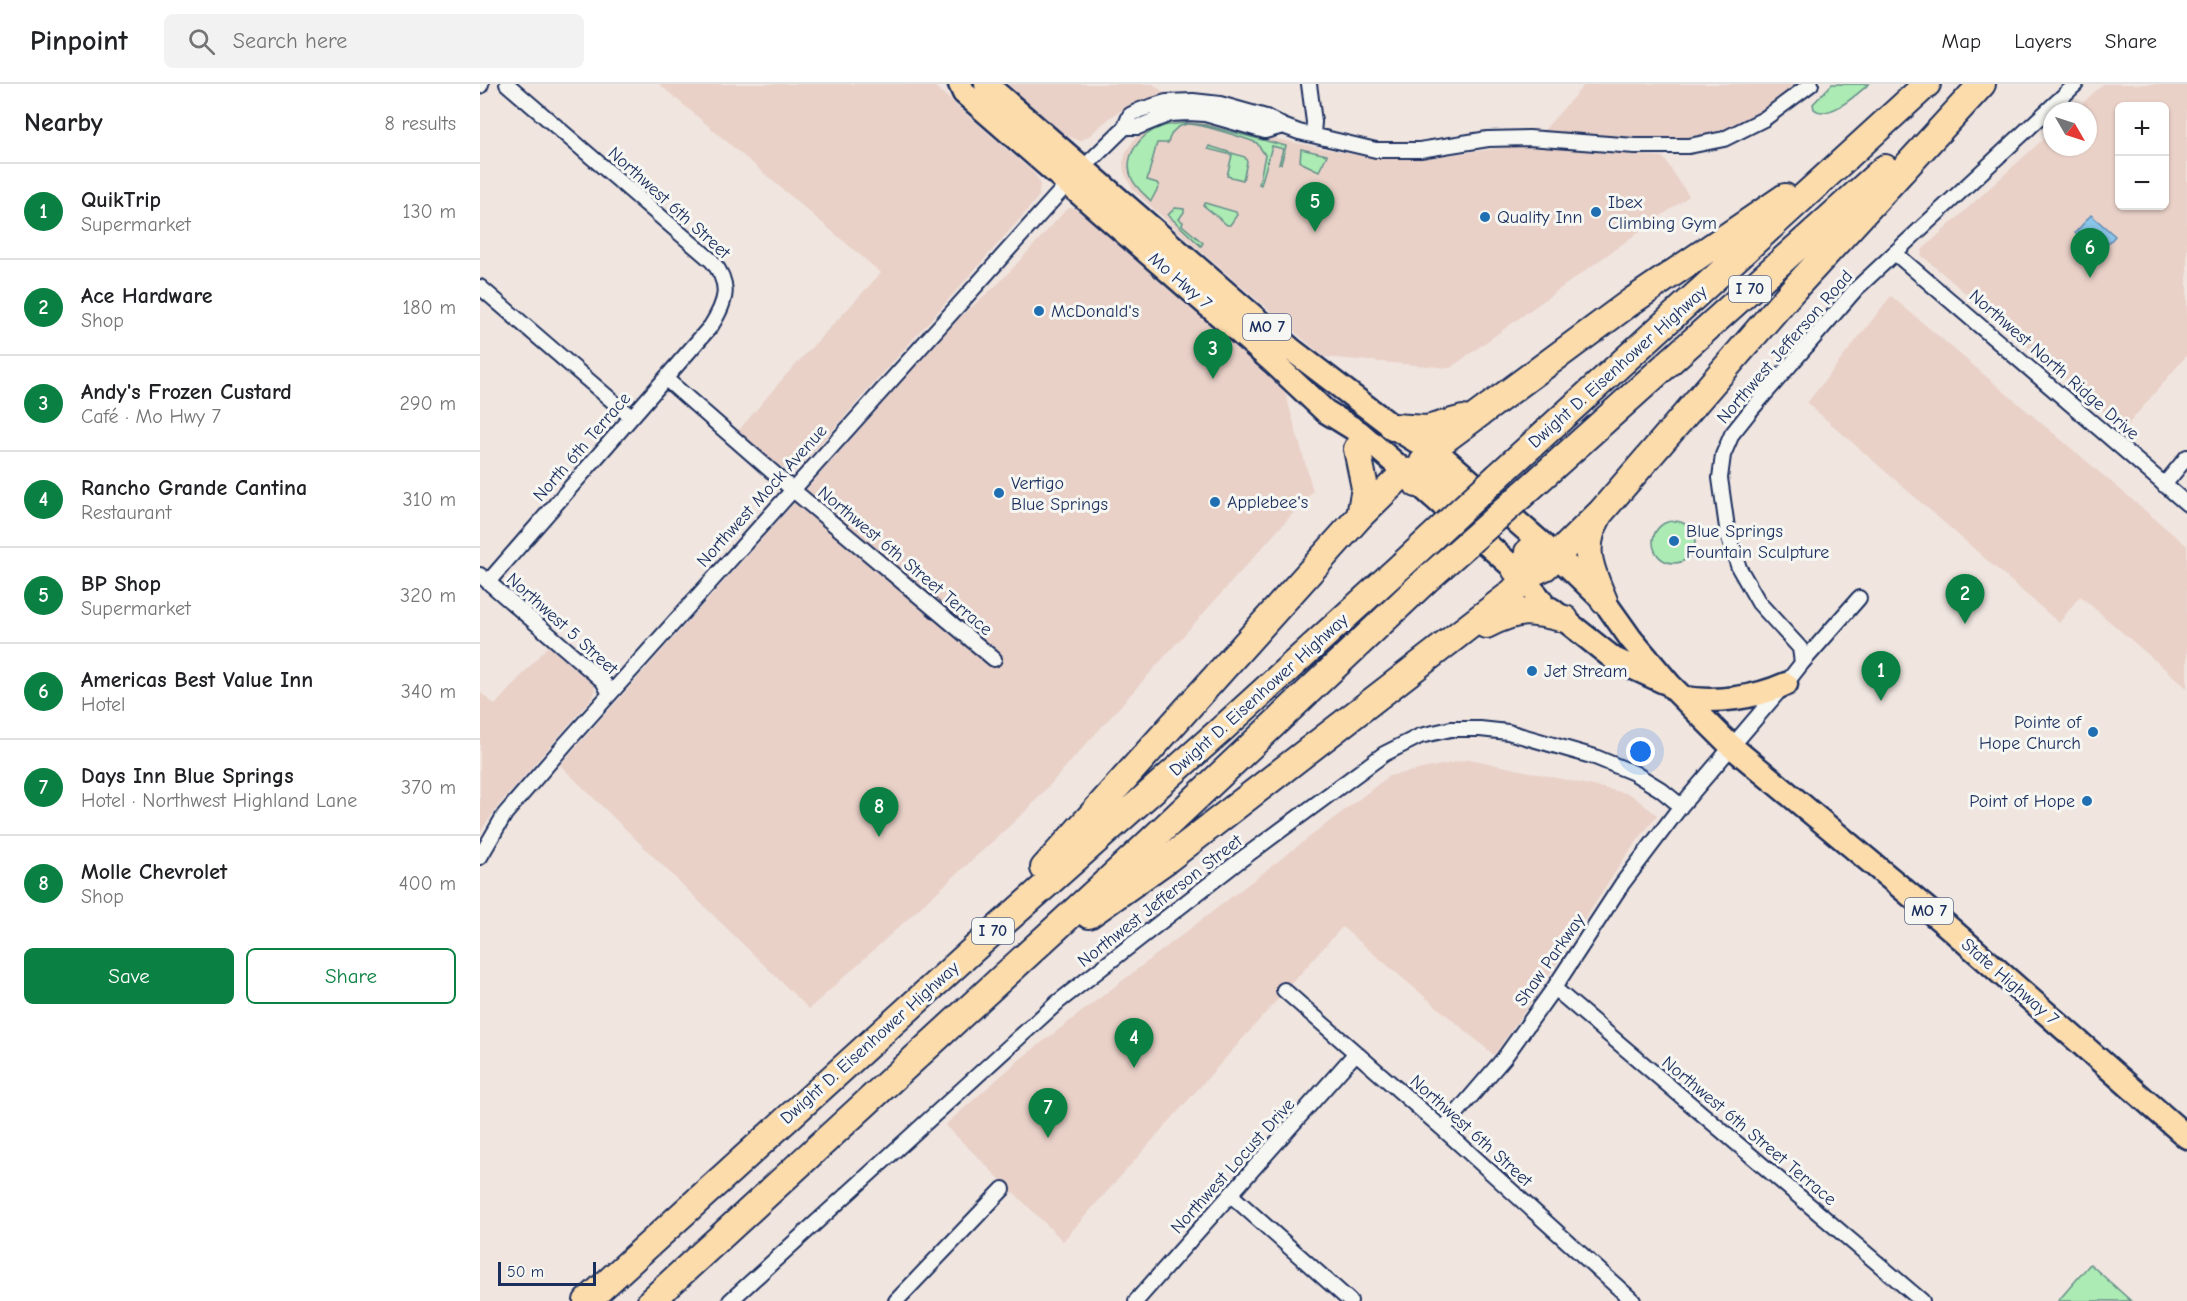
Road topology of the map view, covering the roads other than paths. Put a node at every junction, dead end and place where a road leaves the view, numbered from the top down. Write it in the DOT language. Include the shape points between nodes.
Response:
graph roads {
  1 [pos="507,84"];
  2 [pos="960,84"];
  3 [pos="986,84"];
  4 [pos="1309,84"];
  5 [pos="1811,84"];
  6 [pos="1927,84"];
  7 [pos="1980,84"];
  8 [pos="2076,84"];
  9 [pos="1313,134"];
  10 [pos="1857,148"];
  11 [pos="1075,175"];
  12 [pos="1896,254"];
  13 [pos="480,287"];
  14 [pos="666,379"];
  15 [pos="1325,411"];
  16 [pos="1481,413"];
  17 [pos="631,417"];
  18 [pos="1393,427"];
  19 [pos="1357,449"];
  20 [pos="2187,457"];
  21 [pos="1419,471"];
  22 [pos="2164,485"];
  23 [pos="793,490"];
  24 [pos="2187,504"];
  25 [pos="1601,512"];
  26 [pos="1360,516"];
  27 [pos="1530,569"];
  28 [pos="484,578"];
  29 [pos="1859,598"];
  30 [pos="1604,601"];
  31 [pos="1565,620"];
  32 [pos="1469,626"];
  33 [pos="1631,639"];
  34 [pos="994,659"];
  35 [pos="1802,663"];
  36 [pos="1786,684"];
  37 [pos="1677,692"];
  38 [pos="610,694"];
  39 [pos="1731,746"];
  40 [pos="1681,806"];
  41 [pos="480,856"];
  42 [pos="975,948"];
  43 [pos="1003,976"];
  44 [pos="1554,988"];
  45 [pos="1284,990"];
  46 [pos="1355,1054"];
  47 [pos="1443,1129"];
  48 [pos="2187,1137"];
  49 [pos="1003,1189"];
  50 [pos="1231,1195"];
  51 [pos="587,1301"];
  52 [pos="651,1301"];
  53 [pos="730,1301"];
  54 [pos="896,1301"];
  55 [pos="1136,1301"];
  56 [pos="1350,1301"];
  57 [pos="1633,1301"];
  58 [pos="1922,1301"];
  1 -- 14 [label="street, Northwest 6th Street" via="712,261 721,273 725,288 723,307"];
  2 -- 11 [label="main road, Mo Hwy 7 / MO 7" via="964,93"];
  3 -- 11 [label="main road, Mo Hwy 7 / MO 7"];
  4 -- 9 [label="street"];
  5 -- 9 [label="street, Northwest Mock Avenue" via="1754,124 1724,139 1689,146 1529,138 1396,150 1365,148"];
  6 -- 10 [label="highway, Dwight D. Eisenhower Highway / I 70"];
  7 -- 25 [label="highway" via="1792,291"];
  7 -- 43 [label="highway, Dwight D. Eisenhower Highway / I 70, bridge" via="1424,582"];
  8 -- 12 [label="street, Northwest Jefferson Road"];
  9 -- 11 [label="street, Northwest Mock Avenue" via="1220,104 1166,102 1131,115 1125,127"];
  10 -- 16 [label="highway" via="1632,301"];
  10 -- 42 [label="highway, Dwight D. Eisenhower Highway / I 70, bridge" via="1222,729"];
  11 -- 15 [label="main road, Mo Hwy 7 / MO 7"];
  11 -- 18 [label="main road, Mo Hwy 7 / MO 7"];
  11 -- 23 [label="street, Northwest Mock Avenue"];
  12 -- 22 [label="street, Northwest North Ridge Drive"];
  12 -- 35 [label="street, Northwest Jefferson Road" via="1856,289 1750,410 1732,434 1723,455 1723,509 1739,568 1759,603 1800,648"];
  13 -- 17 [label="street"];
  14 -- 17 [label="street, North 6th Terrace"];
  14 -- 23 [label="street"];
  15 -- 19 [label="main road, MO 7"];
  15 -- 21 [label="main road, Mo Hwy 7 / MO 7"];
  16 -- 18 [label="highway" via="1427,429"];
  16 -- 21 [label="highway"];
  17 -- 28 [label="street, North 6th Terrace" via="525,539"];
  18 -- 21 [label="main road, MO 7"];
  19 -- 21 [label="main road, MO 7"];
  19 -- 26 [label="highway" via="1365,488"];
  20 -- 22 [label="street"];
  21 -- 26 [label="highway"];
  21 -- 27 [label="main road, MO 7" via="1444,458"];
  21 -- 27 [label="main road, MO 7" via="1508,583"];
  22 -- 24 [label="street, Northwest North Ridge Drive"];
  23 -- 34 [label="street, Northwest 6th Street Terrace"];
  23 -- 38 [label="street, Northwest Mock Avenue"];
  25 -- 27 [label="highway"];
  25 -- 30 [label="highway" via="1590,531 1588,546 1590,567"];
  26 -- 42 [label="highway"];
  27 -- 30 [label="main road, MO 7"];
  27 -- 31 [label="main road, MO 7" via="1541,600"];
  27 -- 32 [label="highway"];
  27 -- 33 [label="main road, MO 7"];
  28 -- 38 [label="street, Northwest 5 Street" via="603,681"];
  29 -- 35 [label="street"];
  30 -- 33 [label="main road, MO 7"];
  31 -- 32 [label="highway" via="1535,611 1513,613 1478,629"];
  31 -- 37 [label="main road, MO 7" via="1614,659"];
  32 -- 43 [label="highway" via="1168,859"];
  33 -- 37 [label="main road, MO 7"];
  35 -- 36 [label="street"];
  36 -- 37 [label="main road" via="1756,695 1707,700"];
  36 -- 39 [label="street"];
  37 -- 39 [label="main road, State Highway 7 / MO 7"];
  38 -- 41 [label="street, Northwest Mock Avenue" via="505,814"];
  39 -- 40 [label="street, Shaw Parkway"];
  39 -- 48 [label="main road, State Highway 7 / MO 7" via="1945,924"];
  40 -- 44 [label="street, Shaw Parkway" via="1622,884"];
  40 -- 53 [label="street, Northwest Jefferson Street" via="1634,773 1595,757 1508,732 1451,729 1420,736 1384,754 1058,1002"];
  42 -- 51 [label="highway, Dwight D. Eisenhower Highway / I 70"];
  43 -- 52 [label="highway, Dwight D. Eisenhower Highway / I 70"];
  44 -- 47 [label="street, Shaw Parkway" via="1504,1058"];
  44 -- 58 [label="street, Northwest 6th Street Terrace"];
  45 -- 46 [label="street, Northwest 6th Street"];
  46 -- 47 [label="street, Northwest 6th Street"];
  46 -- 50 [label="street, Northwest Locust Drive"];
  47 -- 57 [label="street, Northwest 6th Street"];
  49 -- 54 [label="street"];
  50 -- 55 [label="street, Northwest Locust Drive"];
  50 -- 56 [label="street"];
}
